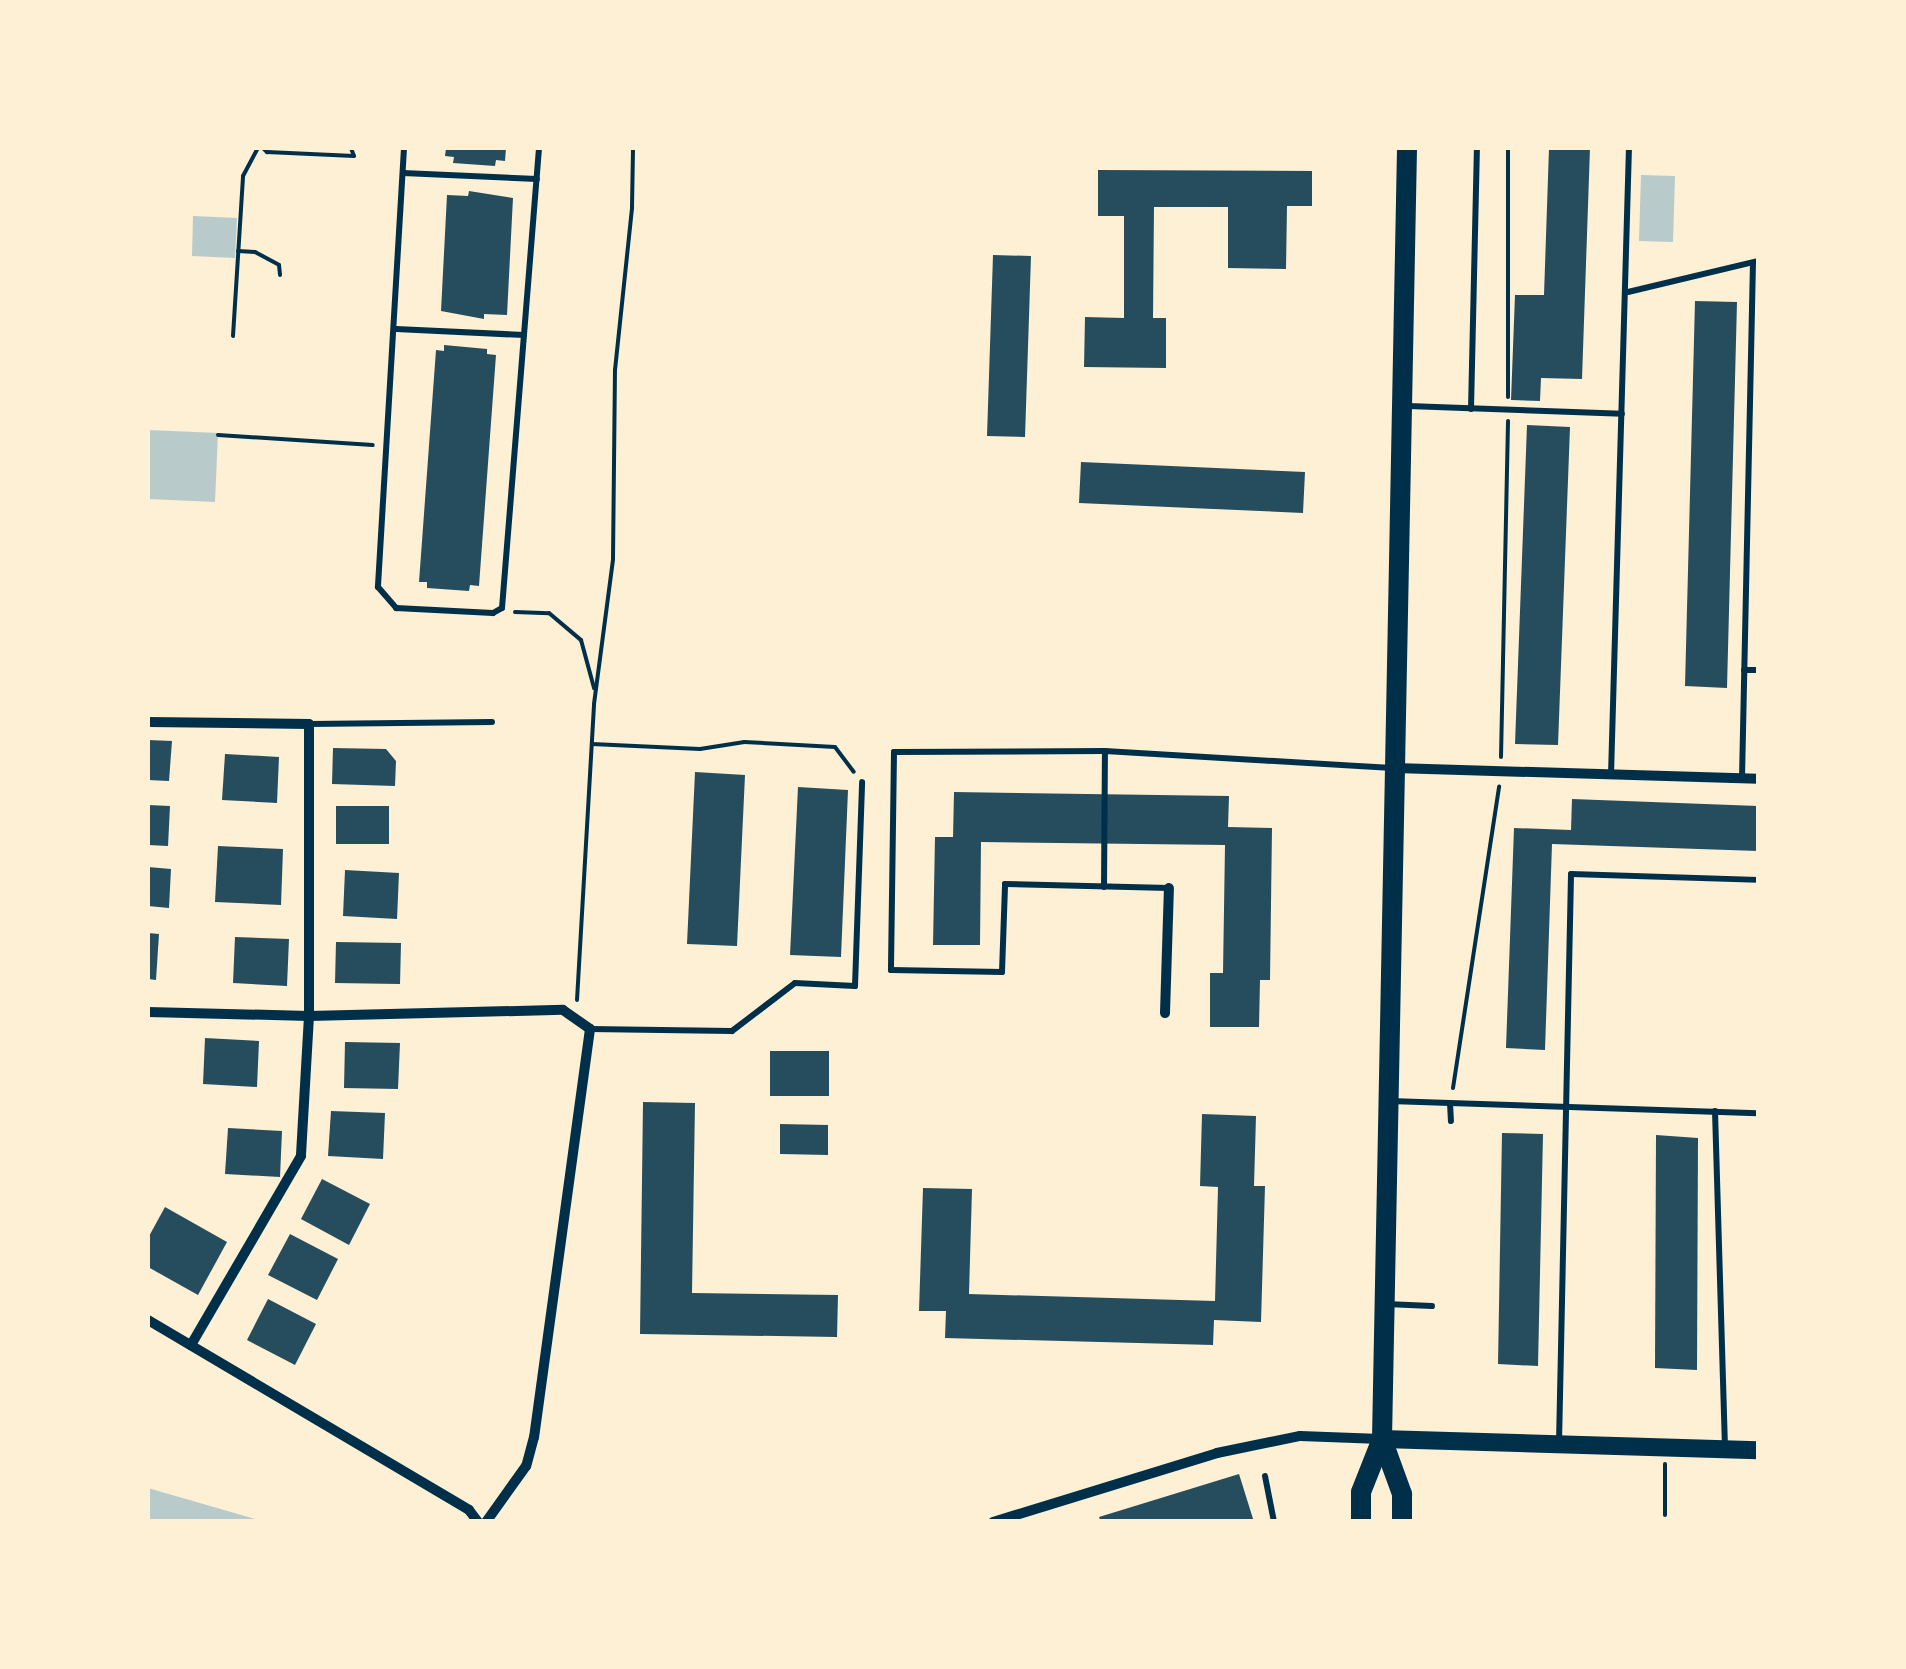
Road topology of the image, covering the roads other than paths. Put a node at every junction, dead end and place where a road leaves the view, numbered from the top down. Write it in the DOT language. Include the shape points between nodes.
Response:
graph roads {
  1 [pos="404,148"];
  2 [pos="539,148"];
  3 [pos="1407,148"];
  4 [pos="1477,148"];
  5 [pos="1629,148"];
  6 [pos="403,173"];
  7 [pos="537,180"];
  8 [pos="1756,262"];
  9 [pos="1628,292"];
  10 [pos="396,329"];
  11 [pos="524,335"];
  12 [pos="1402,406"];
  13 [pos="1471,409"];
  14 [pos="1622,414"];
  15 [pos="1744,670"];
  16 [pos="1758,670"];
  17 [pos="148,722"];
  18 [pos="492,722"];
  19 [pos="309,724"];
  20 [pos="1105,750"];
  21 [pos="1395,768"];
  22 [pos="1610,775"];
  23 [pos="1742,779"];
  24 [pos="1758,780"];
  25 [pos="862,782"];
  26 [pos="1758,880"];
  27 [pos="1104,887"];
  28 [pos="1169,888"];
  29 [pos="148,1012"];
  30 [pos="1165,1013"];
  31 [pos="310,1016"];
  32 [pos="590,1029"];
  33 [pos="1389,1101"];
  34 [pos="1450,1102"];
  35 [pos="1564,1106"];
  36 [pos="1715,1112"];
  37 [pos="1758,1113"];
  38 [pos="1450,1121"];
  39 [pos="1385,1304"];
  40 [pos="1432,1306"];
  41 [pos="148,1320"];
  42 [pos="191,1345"];
  43 [pos="1382,1439"];
  44 [pos="1559,1444"];
  45 [pos="1725,1450"];
  46 [pos="1758,1450"];
  47 [pos="1266,1476"];
  48 [pos="478,1522"];
  49 [pos="486,1522"];
  50 [pos="993,1522"];
  51 [pos="1274,1522"];
  52 [pos="1361,1522"];
  53 [pos="1402,1522"];
  1 -- 6 [label="lane"];
  2 -- 7 [label="lane"];
  3 -- 12 [label="highway"];
  4 -- 13 [label="lane"];
  5 -- 9 [label="lane"];
  6 -- 7 [label="lane"];
  6 -- 10 [label="lane"];
  7 -- 11 [label="lane"];
  8 -- 9 [label="lane"];
  8 -- 15 [label="lane"];
  9 -- 14 [label="lane"];
  10 -- 11 [label="lane"];
  10 -- 11 [label="lane" via="378,588 396,608 501,612"];
  12 -- 13 [label="lane"];
  12 -- 21 [label="highway"];
  13 -- 14 [label="lane"];
  14 -- 22 [label="lane"];
  15 -- 16 [label="lane"];
  15 -- 23 [label="lane"];
  17 -- 19 [label="street"];
  18 -- 19 [label="lane"];
  19 -- 31 [label="street"];
  20 -- 21 [label="lane"];
  20 -- 27 [label="lane"];
  20 -- 27 [label="lane" via="894,752 891,970 1002,972 1005,884"];
  21 -- 22 [label="street"];
  21 -- 33 [label="highway"];
  22 -- 23 [label="street"];
  23 -- 24 [label="street"];
  25 -- 32 [label="lane" via="855,986 795,983 732,1030"];
  26 -- 35 [label="lane" via="1571,874"];
  27 -- 28 [label="lane"];
  28 -- 30 [label="street"];
  29 -- 31 [label="street"];
  31 -- 32 [label="street" via="563,1010"];
  31 -- 42 [label="street" via="301,1156"];
  32 -- 49 [label="street" via="534,1437 526,1466"];
  33 -- 34 [label="lane"];
  33 -- 39 [label="highway"];
  34 -- 35 [label="lane"];
  34 -- 38 [label="lane"];
  35 -- 36 [label="lane"];
  35 -- 44 [label="lane"];
  36 -- 37 [label="lane"];
  36 -- 45 [label="lane"];
  39 -- 40 [label="lane"];
  39 -- 43 [label="highway"];
  41 -- 42 [label="street"];
  42 -- 48 [label="street" via="470,1510"];
  43 -- 44 [label="main road"];
  43 -- 50 [label="street" via="1300,1436 1217,1453"];
  43 -- 52 [label="highway" via="1361,1492"];
  43 -- 53 [label="highway" via="1402,1494"];
  44 -- 45 [label="main road"];
  45 -- 46 [label="main road"];
  47 -- 51 [label="lane"];
}
